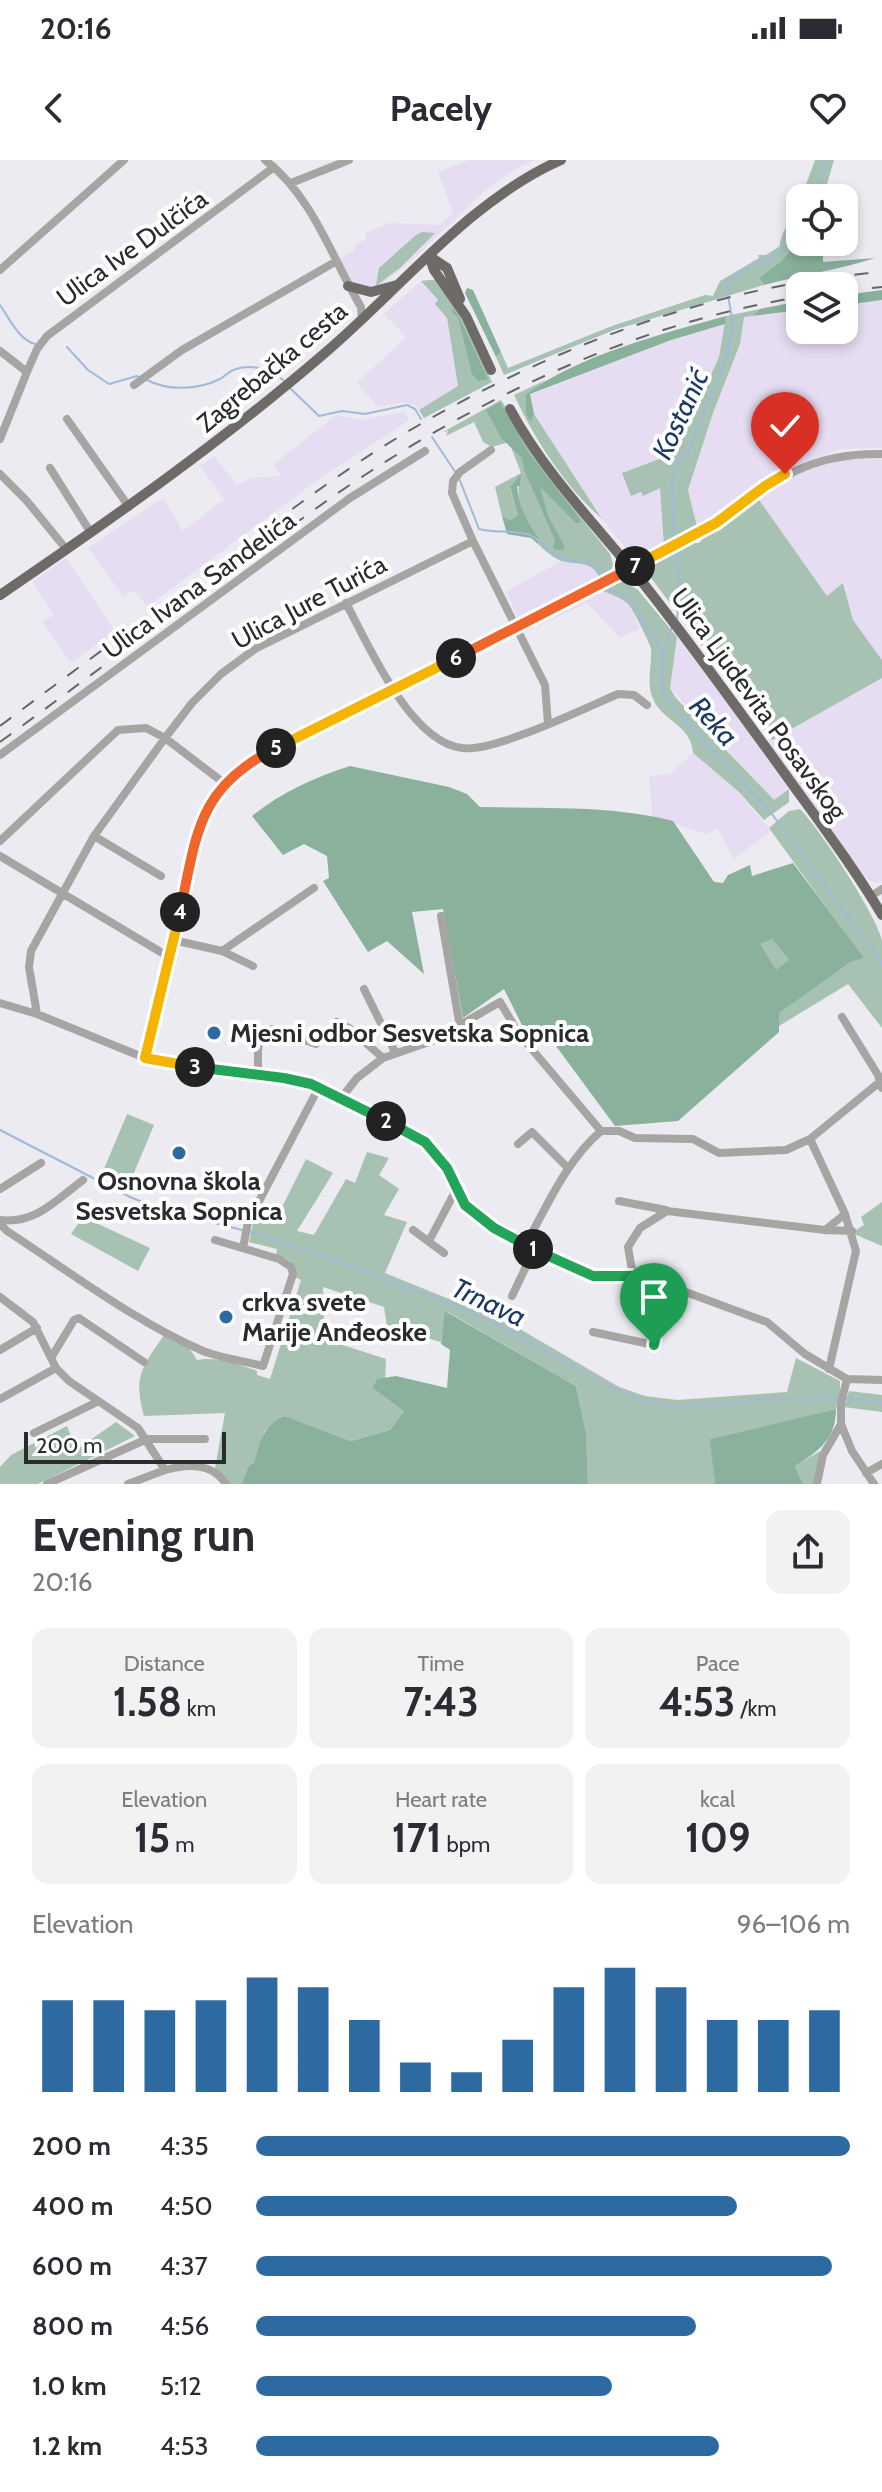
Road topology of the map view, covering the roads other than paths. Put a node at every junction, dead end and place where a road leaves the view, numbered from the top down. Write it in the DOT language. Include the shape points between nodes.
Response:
graph roads {
  1 [pos="124,160"];
  2 [pos="265,160"];
  3 [pos="349,160"];
  4 [pos="557,161"];
  5 [pos="274,167"];
  6 [pos="291,183"];
  7 [pos="447,241"];
  8 [pos="429,256"];
  9 [pos="335,262"];
  10 [pos="0,270"];
  11 [pos="445,275"];
  12 [pos="403,281"];
  13 [pos="348,286"];
  14 [pos="362,320"];
  15 [pos="0,351"];
  16 [pos="491,370"];
  17 [pos="27,372"];
  18 [pos="141,380"];
  19 [pos="510,409"];
  20 [pos="67,419"];
  21 [pos="0,439"];
  22 [pos="491,450"];
  23 [pos="425,451"];
  24 [pos="882,454"];
  25 [pos="50,468"];
  26 [pos="0,474"];
  27 [pos="129,507"];
  28 [pos="91,533"];
  29 [pos="473,541"];
  30 [pos="67,550"];
  31 [pos="630,568"];
  32 [pos="0,595"];
  33 [pos="346,603"];
  34 [pos="516,627"];
  35 [pos="393,690"];
  36 [pos="647,705"];
  37 [pos="548,724"];
  38 [pos="165,738"];
  39 [pos="0,755"];
  40 [pos="224,783"];
  41 [pos="94,836"];
  42 [pos="0,841"];
  43 [pos="0,856"];
  44 [pos="161,876"];
  45 [pos="314,888"];
  46 [pos="882,889"];
  47 [pos="62,894"];
  48 [pos="871,896"];
  49 [pos="882,915"];
  50 [pos="441,916"];
  51 [pos="173,940"];
  52 [pos="222,951"];
  53 [pos="169,957"];
  54 [pos="253,966"];
  55 [pos="364,989"];
  56 [pos="0,1003"];
  57 [pos="37,1014"];
  58 [pos="842,1017"];
  59 [pos="337,1022"];
  60 [pos="460,1027"];
  61 [pos="316,1044"];
  62 [pos="395,1052"];
  63 [pos="145,1058"];
  64 [pos="383,1058"];
  65 [pos="258,1075"];
  66 [pos="881,1083"];
  67 [pos="319,1087"];
  68 [pos="342,1097"];
  69 [pos="601,1131"];
  70 [pos="810,1139"];
  71 [pos="518,1144"];
  72 [pos="41,1163"];
  73 [pos="568,1168"];
  74 [pos="83,1180"];
  75 [pos="457,1188"];
  76 [pos="0,1189"];
  77 [pos="619,1201"];
  78 [pos="667,1211"];
  79 [pos="845,1214"];
  80 [pos="0,1222"];
  81 [pos="413,1230"];
  82 [pos="825,1230"];
  83 [pos="852,1231"];
  84 [pos="215,1240"];
  85 [pos="429,1241"];
  86 [pos="243,1248"];
  87 [pos="530,1248"];
  88 [pos="444,1253"];
  89 [pos="633,1276"];
  90 [pos="664,1284"];
  91 [pos="512,1296"];
  92 [pos="0,1298"];
  93 [pos="37,1328"];
  94 [pos="593,1332"];
  95 [pos="0,1350"];
  96 [pos="51,1358"];
  97 [pos="144,1362"];
  98 [pos="56,1368"];
  99 [pos="829,1369"];
  100 [pos="847,1379"];
  101 [pos="882,1380"];
  102 [pos="0,1399"];
  103 [pos="97,1402"];
  104 [pos="841,1424"];
  105 [pos="34,1433"];
  106 [pos="147,1439"];
  107 [pos="205,1439"];
  108 [pos="882,1464"];
  109 [pos="165,1470"];
  110 [pos="866,1473"];
  111 [pos="47,1484"];
  112 [pos="128,1484"];
  113 [pos="226,1484"];
  114 [pos="817,1484"];
  115 [pos="874,1484"];
  1 -- 10 [label="street"];
  2 -- 5 [label="street"];
  3 -- 6 [label="street"];
  4 -- 7 [label="main road, Zagrebačka cesta" via="511,187"];
  5 -- 6 [label="street"];
  5 -- 17 [label="street, Ulica Ive Dulčića" via="47,336"];
  6 -- 9 [label="street"];
  7 -- 8 [label="main road, Zagrebačka cesta"];
  7 -- 11 [label="main road"];
  8 -- 11 [label="main road"];
  8 -- 12 [label="main road, Zagrebačka cesta"];
  9 -- 13 [label="street"];
  9 -- 18 [label="street" via="182,350"];
  11 -- 12 [label="main road"];
  11 -- 16 [label="main road"];
  12 -- 13 [label="main road" via="371,292"];
  12 -- 14 [label="main road, Zagrebačka cesta"];
  13 -- 14 [label="street" via="361,307"];
  14 -- 27 [label="main road, Zagrebačka cesta" via="206,451"];
  15 -- 17 [label="street"];
  17 -- 21 [label="street, Ulica Ive Dulčića"];
  19 -- 31 [label="main road, Ulica Ljudevita Posavskog" via="561,485"];
  20 -- 27 [label="street"];
  22 -- 29 [label="street" via="453,481 452,493"];
  23 -- 39 [label="street, Ulica Ivana Sandelića" via="350,498"];
  24 -- 31 [label="street" via="840,455 787,474 716,523"];
  25 -- 28 [label="street"];
  26 -- 30 [label="street"];
  27 -- 28 [label="main road, Zagrebačka cesta"];
  28 -- 30 [label="main road, Zagrebačka cesta"];
  29 -- 33 [label="street, Ulica Jure Turića"];
  29 -- 34 [label="street"];
  30 -- 32 [label="main road, Zagrebačka cesta"];
  31 -- 34 [label="street"];
  31 -- 48 [label="main road, Ulica Ljudevita Posavskog"];
  33 -- 35 [label="street"];
  33 -- 38 [label="street, Ulica Jure Turića" via="255,649 221,674"];
  34 -- 35 [label="street"];
  34 -- 37 [label="street" via="545,685"];
  35 -- 37 [label="street" via="423,727 462,748 496,744"];
  35 -- 40 [label="street" via="253,760"];
  36 -- 37 [label="street" via="634,695 618,694"];
  38 -- 40 [label="street"];
  38 -- 41 [label="street, Ulica Jure Turića"];
  38 -- 42 [label="street" via="146,728 118,730"];
  40 -- 51 [label="street" via="200,824"];
  41 -- 44 [label="street"];
  41 -- 47 [label="street, Ulica Jure Turića"];
  43 -- 47 [label="street"];
  45 -- 52 [label="street"];
  46 -- 48 [label="street"];
  47 -- 53 [label="street"];
  47 -- 57 [label="street, Ulica Jure Turića" via="31,951"];
  48 -- 49 [label="main road, Ulica Ljudevita Posavskog"];
  50 -- 60 [label="street"];
  51 -- 52 [label="street"];
  51 -- 53 [label="street"];
  52 -- 54 [label="street"];
  53 -- 63 [label="street"];
  55 -- 62 [label="street"];
  56 -- 57 [label="street"];
  57 -- 63 [label="street"];
  58 -- 66 [label="street"];
  59 -- 64 [label="street"];
  60 -- 62 [label="street"];
  60 -- 69 [label="street" via="500,1002 519,1034"];
  61 -- 65 [label="street" via="266,1029 259,1042"];
  62 -- 64 [label="street"];
  63 -- 65 [label="street"];
  64 -- 68 [label="street"];
  65 -- 67 [label="street"];
  66 -- 70 [label="street"];
  67 -- 68 [label="street"];
  67 -- 86 [label="street" via="246,1231"];
  68 -- 75 [label="street" via="425,1142"];
  69 -- 70 [label="street" via="635,1138 693,1139 719,1153 786,1150"];
  69 -- 73 [label="street"];
  70 -- 79 [label="street"];
  71 -- 73 [label="street" via="532,1132"];
  72 -- 76 [label="street"];
  73 -- 87 [label="street"];
  74 -- 80 [label="street" via="34,1216"];
  75 -- 85 [label="street"];
  75 -- 87 [label="street" via="465,1205"];
  77 -- 78 [label="street"];
  78 -- 82 [label="street"];
  78 -- 89 [label="street" via="640,1228 628,1247"];
  79 -- 82 [label="street"];
  79 -- 83 [label="street"];
  80 -- 86 [label="street" via="180,1339 206,1352 263,1366 293,1274 287,1262"];
  81 -- 85 [label="street"];
  82 -- 83 [label="street"];
  83 -- 99 [label="street" via="856,1251"];
  84 -- 86 [label="street"];
  85 -- 88 [label="street"];
  87 -- 89 [label="street" via="593,1276"];
  87 -- 91 [label="street"];
  89 -- 90 [label="street"];
  90 -- 94 [label="street" via="654,1345"];
  90 -- 99 [label="street" via="767,1322"];
  92 -- 93 [label="street"];
  93 -- 95 [label="street"];
  93 -- 96 [label="street"];
  96 -- 97 [label="street" via="79,1318"];
  96 -- 98 [label="street"];
  98 -- 102 [label="street"];
  98 -- 103 [label="street"];
  99 -- 100 [label="street"];
  100 -- 101 [label="street"];
  100 -- 104 [label="street"];
  103 -- 105 [label="street"];
  103 -- 106 [label="street"];
  104 -- 110 [label="street"];
  104 -- 114 [label="street" via="823,1455"];
  106 -- 107 [label="street"];
  106 -- 109 [label="street"];
  106 -- 111 [label="street"];
  108 -- 110 [label="street"];
  109 -- 112 [label="street"];
  109 -- 113 [label="street" via="184,1465 207,1468"];
  110 -- 115 [label="street"];
}
